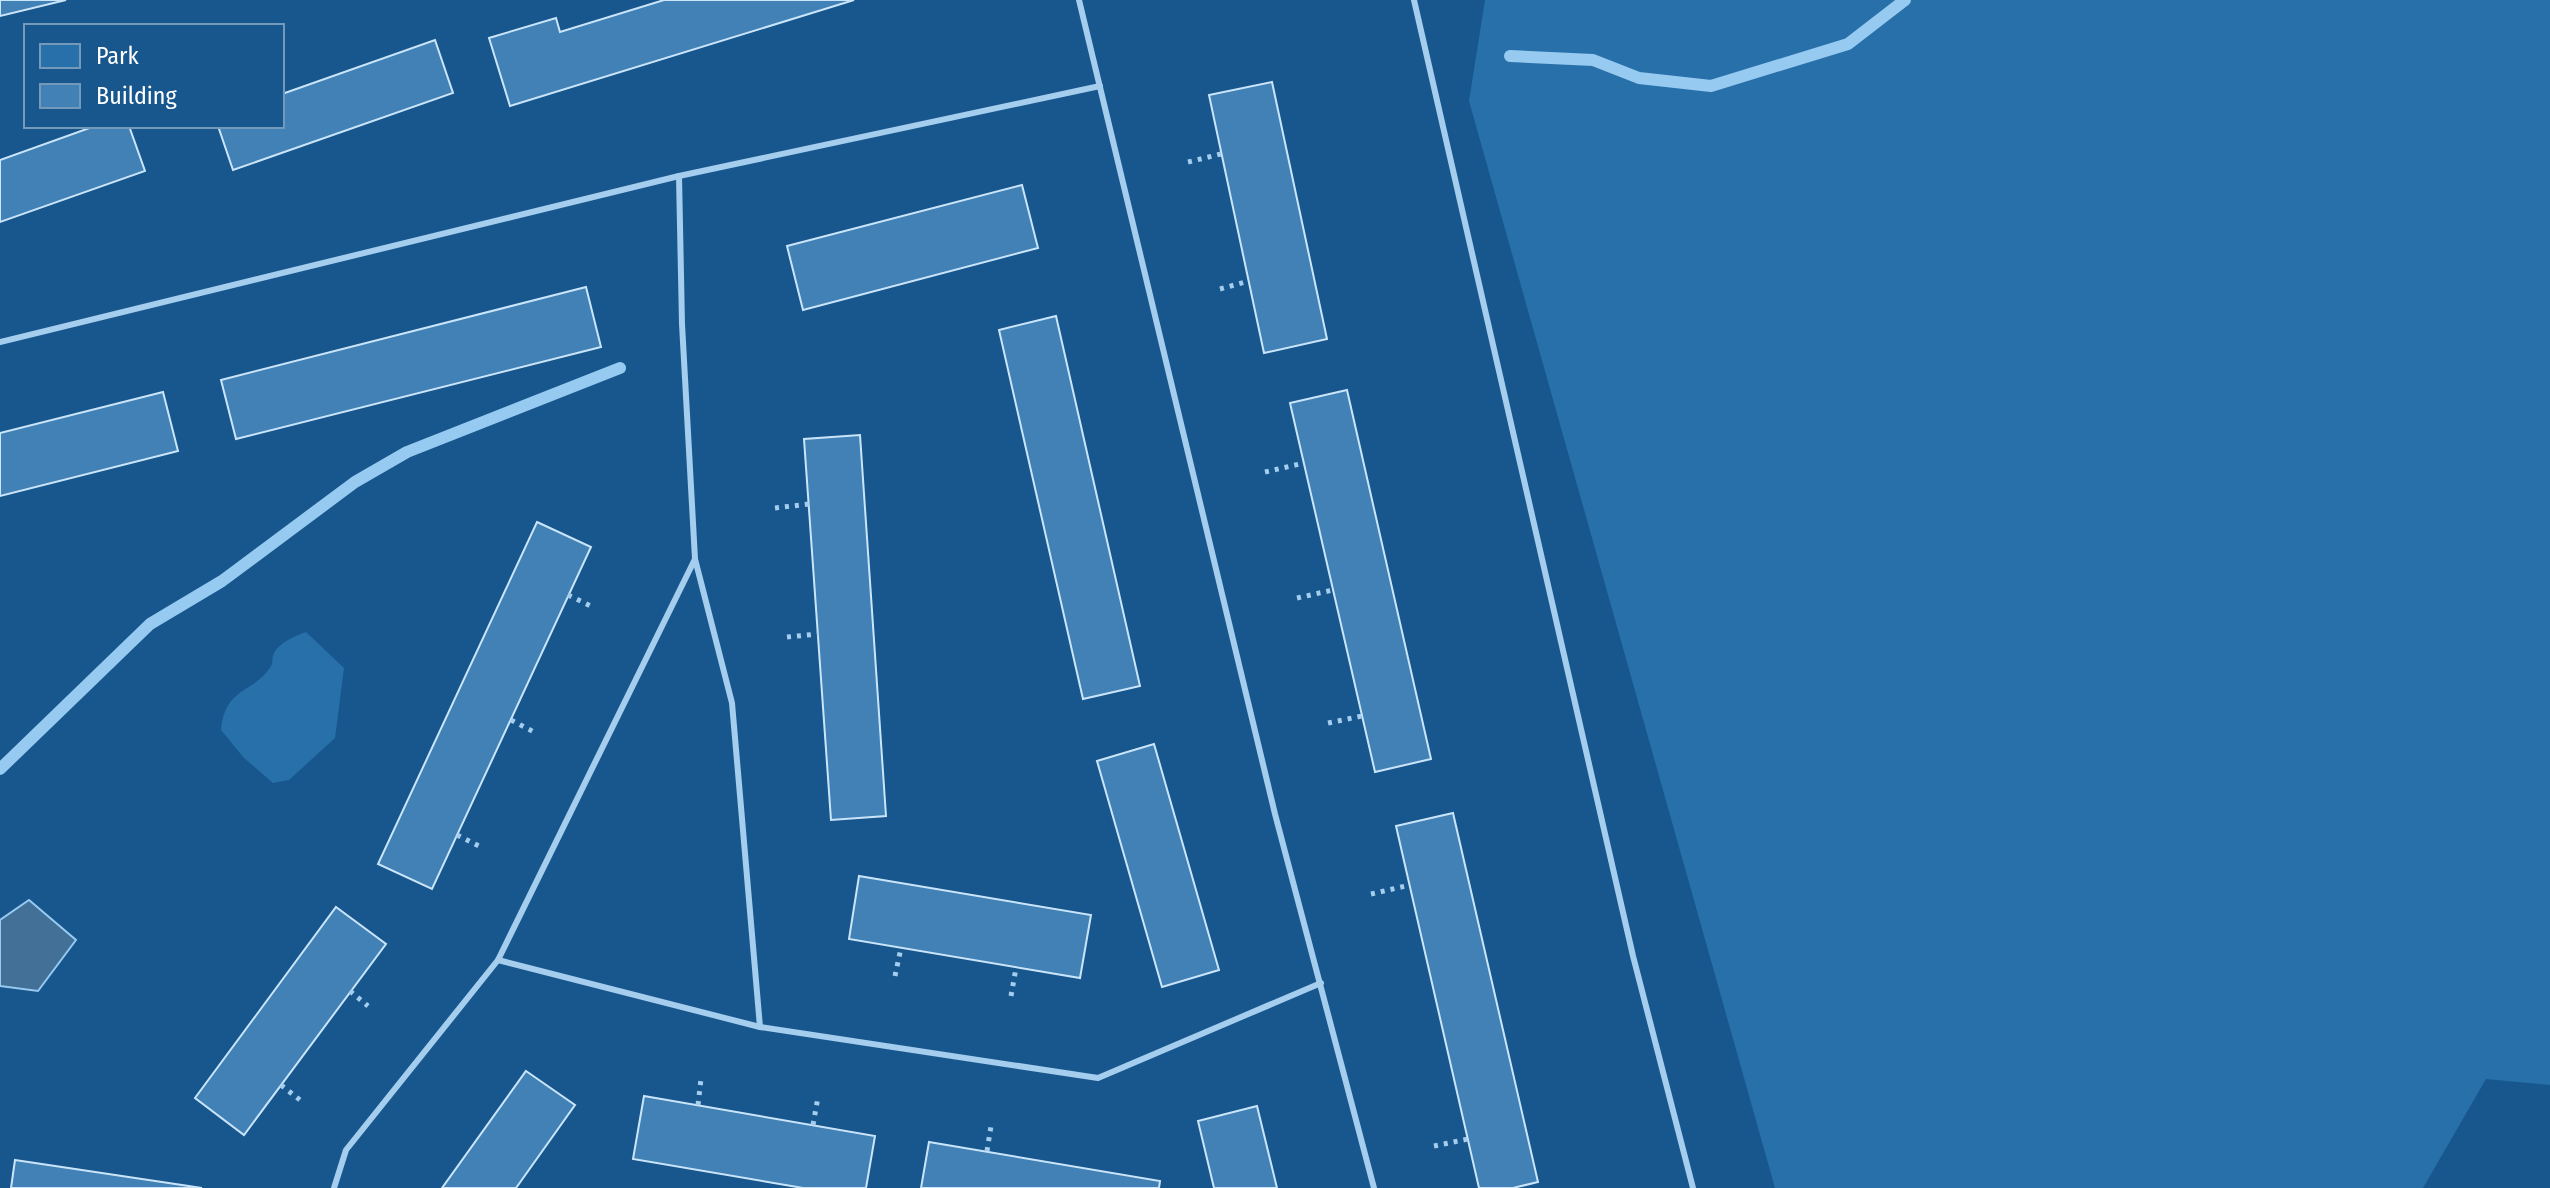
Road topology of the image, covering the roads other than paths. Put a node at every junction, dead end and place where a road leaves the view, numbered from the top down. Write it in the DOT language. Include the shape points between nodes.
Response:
graph roads {
  1 [pos="1079,0"];
  2 [pos="1414,0"];
  3 [pos="1100,86"];
  4 [pos="679,176"];
  5 [pos="0,342"];
  6 [pos="695,559"];
  7 [pos="498,960"];
  8 [pos="1321,983"];
  9 [pos="760,1027"];
  10 [pos="334,1188"];
  11 [pos="1374,1188"];
  12 [pos="1693,1188"];
  1 -- 3 [label="lane"];
  2 -- 12 [label="lane" via="1633,956"];
  3 -- 4 [label="lane"];
  3 -- 8 [label="lane" via="1275,814"];
  4 -- 5 [label="lane"];
  4 -- 6 [label="lane"];
  6 -- 7 [label="lane"];
  6 -- 9 [label="lane" via="732,703"];
  7 -- 9 [label="lane"];
  7 -- 10 [label="lane" via="346,1150"];
  8 -- 9 [label="lane" via="1098,1078"];
  8 -- 11 [label="lane"];
}
